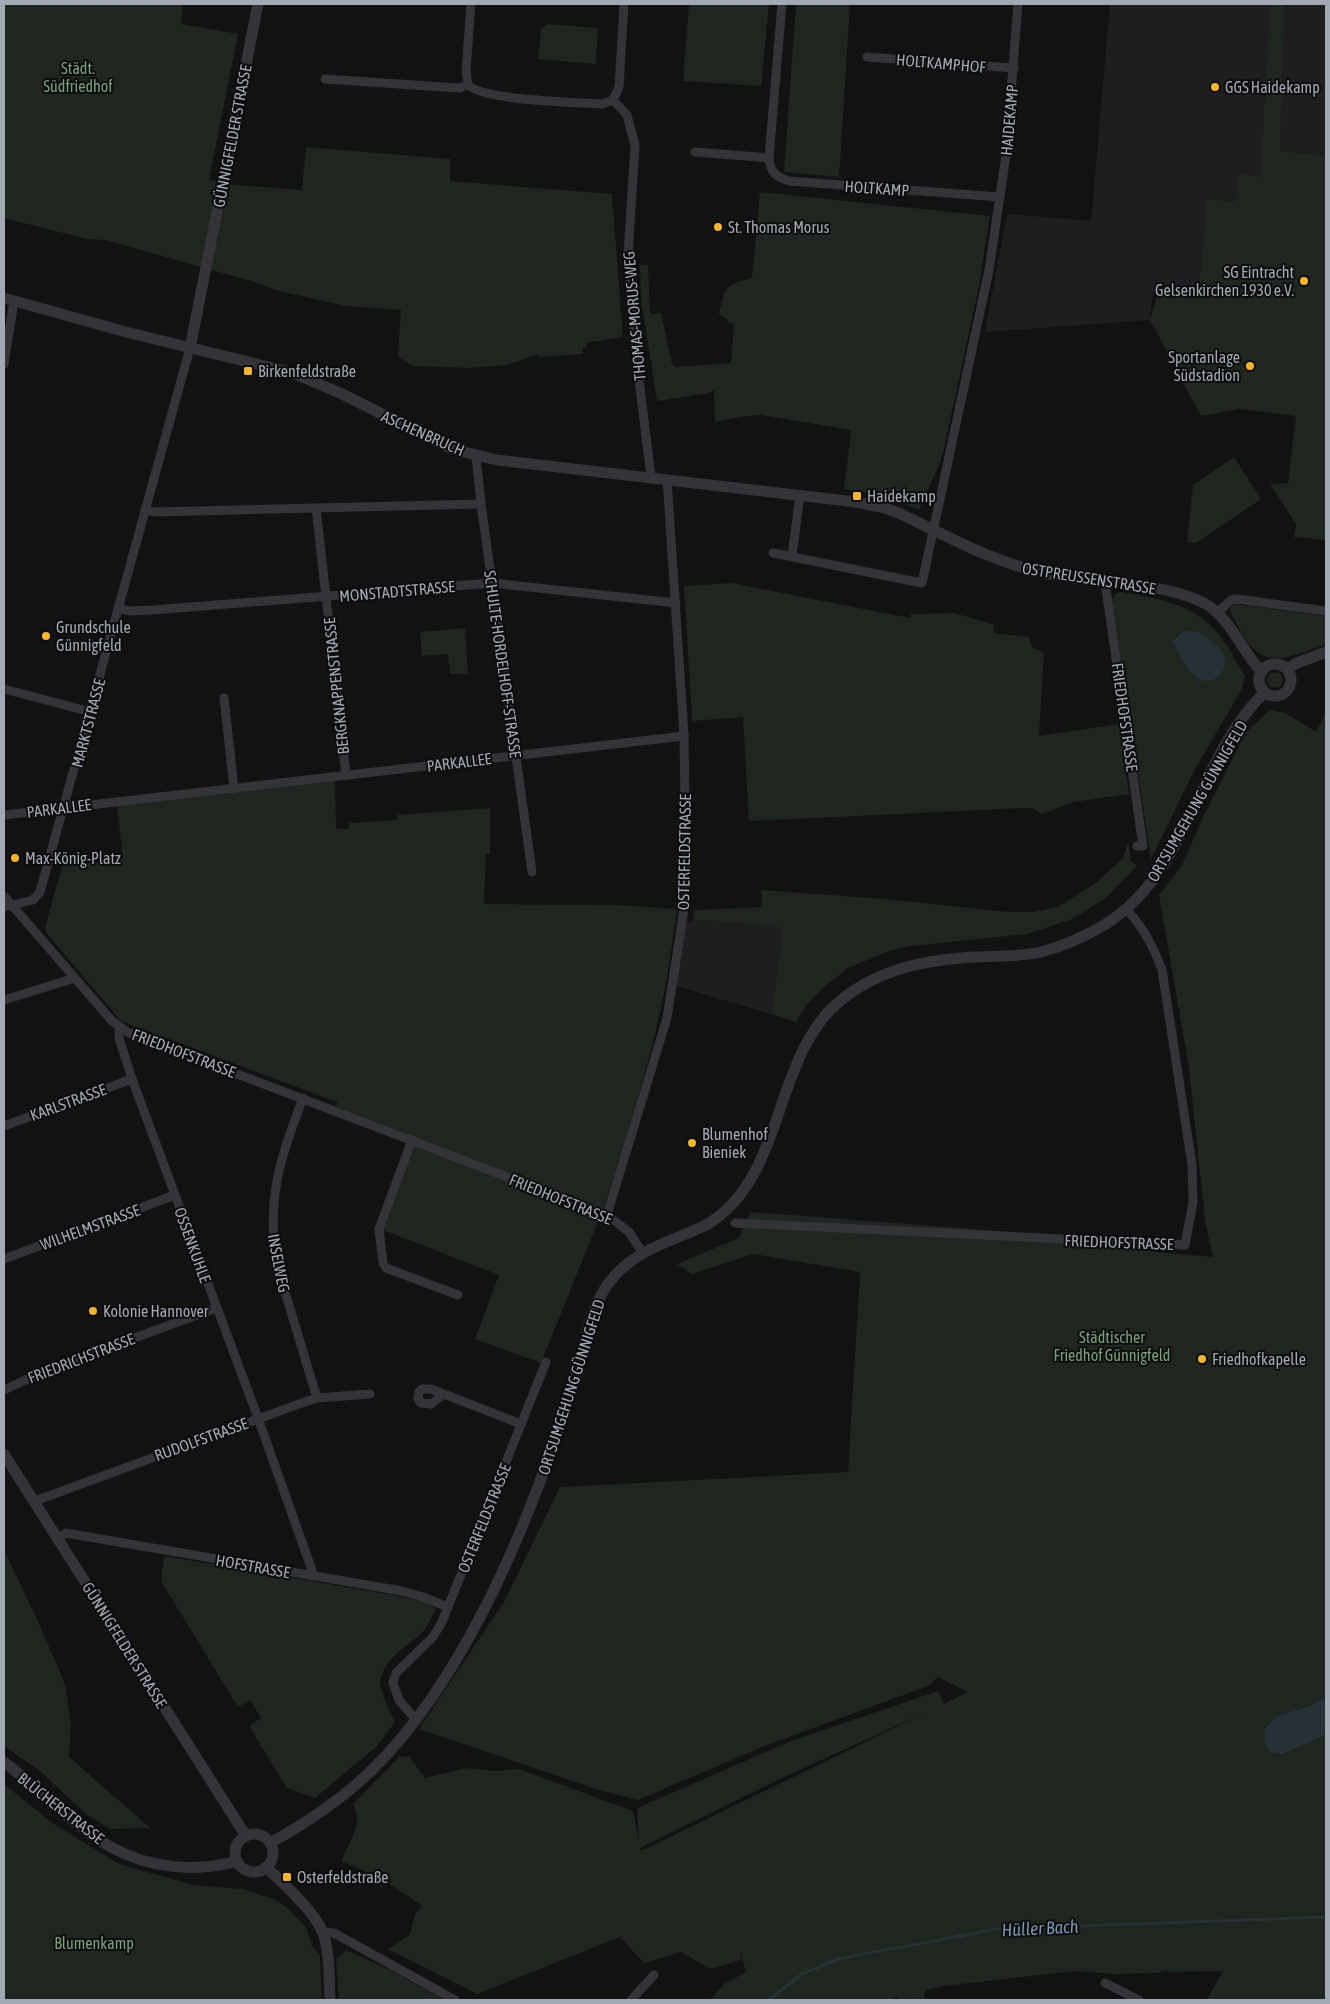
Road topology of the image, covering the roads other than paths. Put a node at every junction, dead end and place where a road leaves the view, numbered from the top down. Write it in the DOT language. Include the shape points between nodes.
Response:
graph roads {
  1 [pos="258,4"];
  2 [pos="471,4"];
  3 [pos="624,4"];
  4 [pos="782,4"];
  5 [pos="1018,4"];
  6 [pos="867,57"];
  7 [pos="1014,68"];
  8 [pos="325,79"];
  9 [pos="468,84"];
  10 [pos="613,100"];
  11 [pos="695,152"];
  12 [pos="770,158"];
  13 [pos="1000,197"];
  14 [pos="9,299"];
  15 [pos="190,348"];
  16 [pos="4,364"];
  17 [pos="476,456"];
  18 [pos="651,478"];
  19 [pos="667,479"];
  20 [pos="800,495"];
  21 [pos="481,504"];
  22 [pos="316,508"];
  23 [pos="145,509"];
  24 [pos="934,530"];
  25 [pos="773,553"];
  26 [pos="792,556"];
  27 [pos="1105,582"];
  28 [pos="492,583"];
  29 [pos="326,597"];
  30 [pos="676,603"];
  31 [pos="118,608"];
  32 [pos="1326,610"];
  33 [pos="1217,613"];
  34 [pos="1326,652"];
  35 [pos="1287,669"];
  36 [pos="1261,671"];
  37 [pos="4,689"];
  38 [pos="1264,693"];
  39 [pos="224,698"];
  40 [pos="91,712"];
  41 [pos="684,736"];
  42 [pos="516,756"];
  43 [pos="346,775"];
  44 [pos="234,788"];
  45 [pos="64,807"];
  46 [pos="4,815"];
  47 [pos="1137,846"];
  48 [pos="532,872"];
  49 [pos="4,896"];
  50 [pos="7,906"];
  51 [pos="1126,909"];
  52 [pos="75,978"];
  53 [pos="4,1000"];
  54 [pos="119,1026"];
  55 [pos="132,1079"];
  56 [pos="302,1098"];
  57 [pos="4,1126"];
  58 [pos="412,1140"];
  59 [pos="176,1195"];
  60 [pos="607,1215"];
  61 [pos="734,1223"];
  62 [pos="642,1252"];
  63 [pos="4,1259"];
  64 [pos="458,1295"];
  65 [pos="216,1308"];
  66 [pos="546,1362"];
  67 [pos="4,1390"];
  68 [pos="370,1394"];
  69 [pos="444,1394"];
  70 [pos="317,1398"];
  71 [pos="258,1418"];
  72 [pos="521,1424"];
  73 [pos="4,1454"];
  74 [pos="35,1501"];
  75 [pos="58,1538"];
  76 [pos="314,1576"];
  77 [pos="448,1607"];
  78 [pos="416,1720"];
  79 [pos="4,1762"];
  80 [pos="246,1836"];
  81 [pos="270,1843"];
  82 [pos="237,1861"];
  83 [pos="266,1867"];
  84 [pos="323,1932"];
  85 [pos="654,1975"];
  86 [pos="1105,1983"];
  87 [pos="330,2000"];
  88 [pos="455,2000"];
  89 [pos="631,2000"];
  90 [pos="1139,2000"];
  1 -- 15 [label="street, GÜNNIGFELDER STRASSE"];
  2 -- 9 [label="street"];
  3 -- 10 [label="street" via="619,86"];
  4 -- 12 [label="street"];
  5 -- 7 [label="street, HAIDEKAMP"];
  6 -- 7 [label="street, HOLTKAMPHOF"];
  7 -- 13 [label="street, HAIDEKAMP"];
  8 -- 9 [label="street" via="459,88"];
  9 -- 10 [label="street" via="473,90 510,97 602,104"];
  10 -- 18 [label="street, THOMAS-MORUS-WEG" via="627,115 635,144 628,257"];
  11 -- 12 [label="street"];
  12 -- 13 [label="street, HOLTKAMP" via="773,173 789,181"];
  13 -- 24 [label="street, HAIDEKAMP" via="989,270"];
  14 -- 15 [label="street, ASCHENBRUCH"];
  14 -- 16 [label="street"];
  15 -- 17 [label="street, ASCHENBRUCH" via="309,379 445,445"];
  15 -- 23 [label="street, MARKTSTRASSE"];
  17 -- 18 [label="street, ASCHENBRUCH"];
  17 -- 21 [label="street, SCHULTE-HORDELHOFF-STRASSE"];
  18 -- 19 [label="street, ASCHENBRUCH"];
  19 -- 20 [label="street, OSTPREUSSENSTRASSE"];
  19 -- 30 [label="street, OSTERFELDSTRASSE"];
  20 -- 24 [label="street, OSTPREUSSENSTRASSE" via="885,508"];
  20 -- 26 [label="street"];
  21 -- 22 [label="street"];
  21 -- 28 [label="street, SCHULTE-HORDELHOFF-STRASSE"];
  22 -- 23 [label="street" via="154,512"];
  22 -- 29 [label="street, BERGKNAPPENSTRASSE"];
  23 -- 31 [label="street, MARKTSTRASSE"];
  24 -- 26 [label="street" via="922,583"];
  24 -- 27 [label="street, OSTPREUSSENSTRASSE" via="1006,563 1050,575"];
  25 -- 26 [label="street"];
  27 -- 33 [label="street, OSTPREUSSENSTRASSE" via="1167,591 1200,601"];
  27 -- 47 [label="street, FRIEDHOFSTRASSE" via="1143,846"];
  28 -- 29 [label="street, MONSTADTSTRASSE"];
  28 -- 30 [label="street, MONSTADTSTRASSE"];
  28 -- 42 [label="street, SCHULTE-HORDELHOFF-STRASSE"];
  29 -- 31 [label="street, MONSTADTSTRASSE" via="153,610"];
  29 -- 43 [label="street, BERGKNAPPENSTRASSE"];
  30 -- 41 [label="street, OSTERFELDSTRASSE"];
  31 -- 40 [label="street, MARKTSTRASSE"];
  32 -- 33 [label="street" via="1237,599 1231,600"];
  33 -- 36 [label="street, OSTPREUSSENSTRASSE"];
  34 -- 35 [label="street"];
  35 -- 36 [label="street" via="1273,664"];
  35 -- 38 [label="street" via="1290,684 1285,692 1275,696"];
  36 -- 38 [label="street" via="1258,680"];
  37 -- 40 [label="street"];
  38 -- 51 [label="street, ORTSUMGEHUNG GÜNNIGFELD" via="1228,742 1164,865 1145,892"];
  39 -- 44 [label="street"];
  40 -- 45 [label="street, MARKTSTRASSE"];
  41 -- 42 [label="street, PARKALLEE"];
  41 -- 60 [label="street, OSTERFELDSTRASSE" via="686,868 674,979 665,1027"];
  42 -- 43 [label="street, PARKALLEE"];
  42 -- 48 [label="street, SCHULTE-HORDELHOFF-STRASSE"];
  43 -- 44 [label="street, PARKALLEE"];
  44 -- 45 [label="street, PARKALLEE"];
  45 -- 46 [label="street, PARKALLEE"];
  45 -- 50 [label="street, MARKTSTRASSE" via="40,892 33,900"];
  49 -- 50 [label="street, FRIEDHOFSTRASSE"];
  50 -- 52 [label="street, FRIEDHOFSTRASSE"];
  51 -- 61 [label="street, FRIEDHOFSTRASSE" via="1145,932 1162,970 1192,1165 1193,1202 1185,1245"];
  51 -- 62 [label="street, ORTSUMGEHUNG GÜNNIGFELD" via="1087,934 1046,950 911,965 867,981 846,995 828,1012 801,1055 761,1159 741,1195 708,1224"];
  52 -- 53 [label="street"];
  52 -- 54 [label="street, FRIEDHOFSTRASSE"];
  54 -- 55 [label="street, OSSENKUHLE" via="119,1038"];
  54 -- 56 [label="street, FRIEDHOFSTRASSE" via="127,1032"];
  55 -- 57 [label="street, KARLSTRASSE"];
  55 -- 59 [label="street, OSSENKUHLE"];
  56 -- 58 [label="street, FRIEDHOFSTRASSE"];
  56 -- 70 [label="street, INSELWEG" via="281,1156 274,1187 273,1240 276,1262"];
  58 -- 60 [label="street, FRIEDHOFSTRASSE"];
  58 -- 64 [label="street" via="379,1229 382,1263 386,1268"];
  59 -- 63 [label="street, WILHELMSTRASSE"];
  59 -- 65 [label="street, OSSENKUHLE"];
  60 -- 62 [label="street, FRIEDHOFSTRASSE" via="629,1232"];
  62 -- 78 [label="street, ORTSUMGEHUNG GÜNNIGFELD" via="616,1275 600,1298 556,1436 521,1529 458,1656"];
  65 -- 67 [label="street, FRIEDRICHSTRASSE" via="42,1372"];
  65 -- 71 [label="street, OSSENKUHLE"];
  66 -- 72 [label="street, OSTERFELDSTRASSE"];
  68 -- 70 [label="street, RUDOLFSTRASSE"];
  69 -- 72 [label="street"];
  70 -- 71 [label="street, RUDOLFSTRASSE"];
  71 -- 74 [label="street, RUDOLFSTRASSE"];
  71 -- 76 [label="street, OSSENKUHLE"];
  72 -- 77 [label="street, OSTERFELDSTRASSE"];
  73 -- 74 [label="street, GÜNNIGFELDER STRASSE"];
  74 -- 75 [label="street, GÜNNIGFELDER STRASSE"];
  75 -- 76 [label="street, HOFSTRASSE" via="66,1533"];
  75 -- 80 [label="street, GÜNNIGFELDER STRASSE"];
  76 -- 77 [label="street, HOFSTRASSE" via="402,1591"];
  77 -- 78 [label="street, OSTERFELDSTRASSE" via="433,1637 396,1672 393,1683 399,1700"];
  78 -- 81 [label="street" via="396,1746 354,1787"];
  79 -- 82 [label="street, BLÜCHERSTRASSE" via="82,1828 112,1848 171,1866 214,1866"];
  80 -- 81 [label="street" via="260,1835"];
  80 -- 82 [label="street" via="236,1846"];
  81 -- 83 [label="street" via="272,1856"];
  82 -- 83 [label="street" via="251,1872"];
  83 -- 84 [label="street"];
  84 -- 87 [label="street"];
  84 -- 88 [label="street" via="334,1933"];
  85 -- 89 [label="street"];
  86 -- 90 [label="street"];
}
